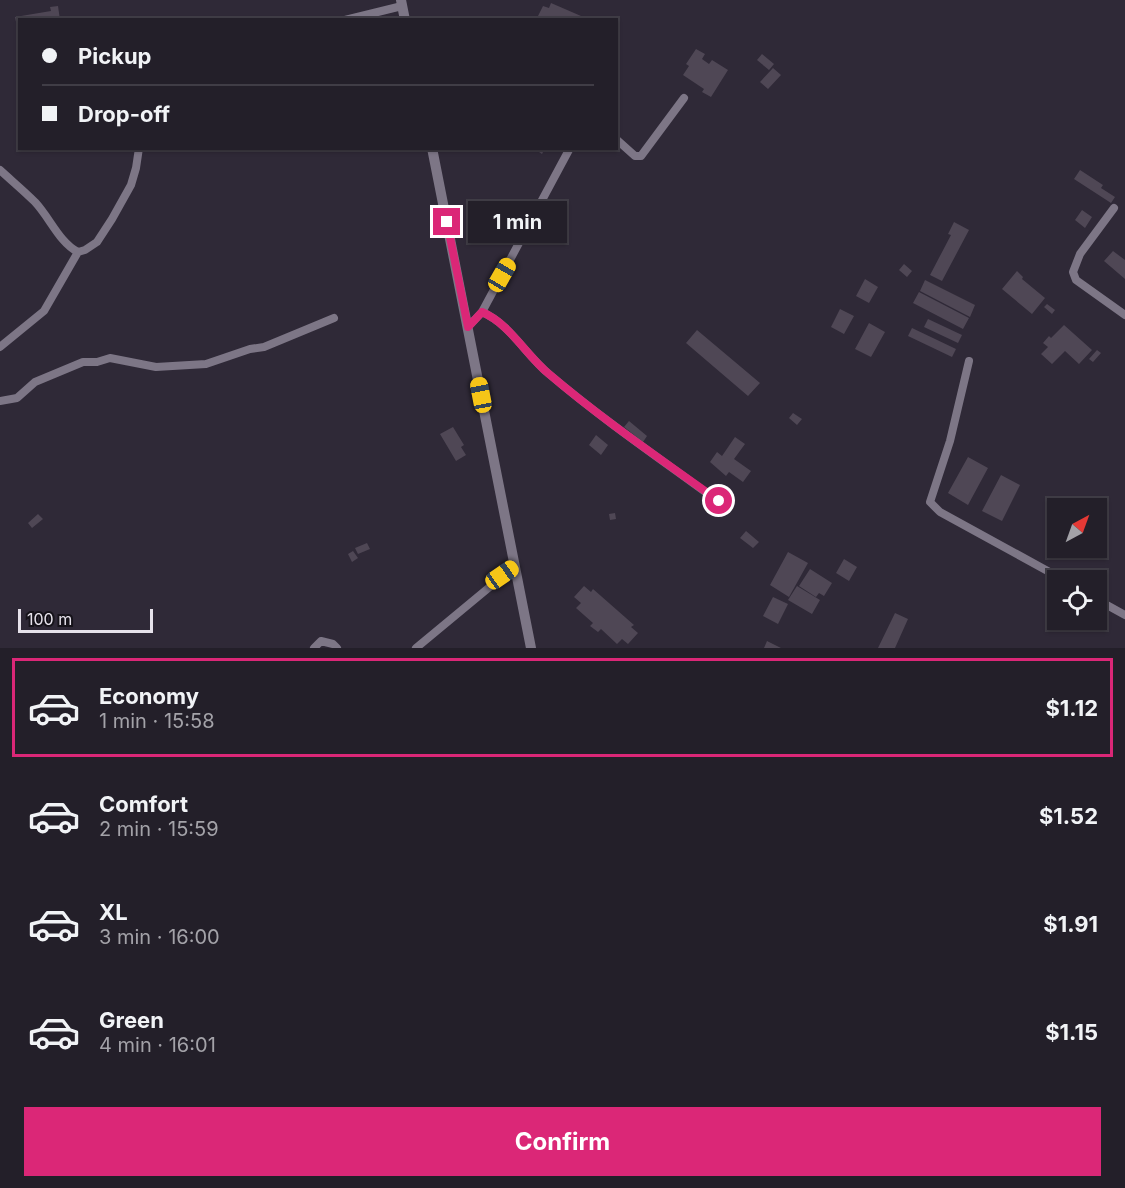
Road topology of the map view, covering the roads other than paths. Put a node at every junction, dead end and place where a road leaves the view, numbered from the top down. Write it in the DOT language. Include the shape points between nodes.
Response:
graph roads {
  1 [pos="401,3"];
  2 [pos="352,18"];
  3 [pos="405,18"];
  4 [pos="684,98"];
  5 [pos="618,141"];
  6 [pos="139,150"];
  7 [pos="569,150"];
  8 [pos="435,151"];
  9 [pos="0,170"];
  10 [pos="1114,208"];
  11 [pos="78,252"];
  12 [pos="482,312"];
  13 [pos="1125,315"];
  14 [pos="334,318"];
  15 [pos="468,327"];
  16 [pos="0,347"];
  17 [pos="969,361"];
  18 [pos="0,401"];
  19 [pos="719,501"];
  20 [pos="515,566"];
  21 [pos="1047,571"];
  22 [pos="1107,605"];
  23 [pos="1125,615"];
  24 [pos="314,648"];
  25 [pos="337,648"];
  26 [pos="416,648"];
  27 [pos="531,648"];
  1 -- 2 [label="street"];
  1 -- 3 [label="street"];
  4 -- 5 [label="street" via="641,156"];
  6 -- 11 [label="street" via="131,185 112,219 97,242"];
  7 -- 12 [label="street"];
  8 -- 15 [label="street"];
  9 -- 11 [label="street" via="34,201 63,240"];
  10 -- 13 [label="street" via="1080,254 1073,272 1076,280"];
  11 -- 16 [label="street" via="44,311"];
  12 -- 15 [label="street"];
  12 -- 19 [label="street" via="500,321 550,375"];
  14 -- 18 [label="street" via="206,364 170,368 110,358 83,362 35,382 17,398"];
  15 -- 20 [label="street"];
  17 -- 21 [label="street" via="950,441 930,502 940,512"];
  20 -- 26 [label="street"];
  20 -- 27 [label="street"];
  22 -- 23 [label="street"];
  24 -- 25 [label="street" via="321,641"];
}
